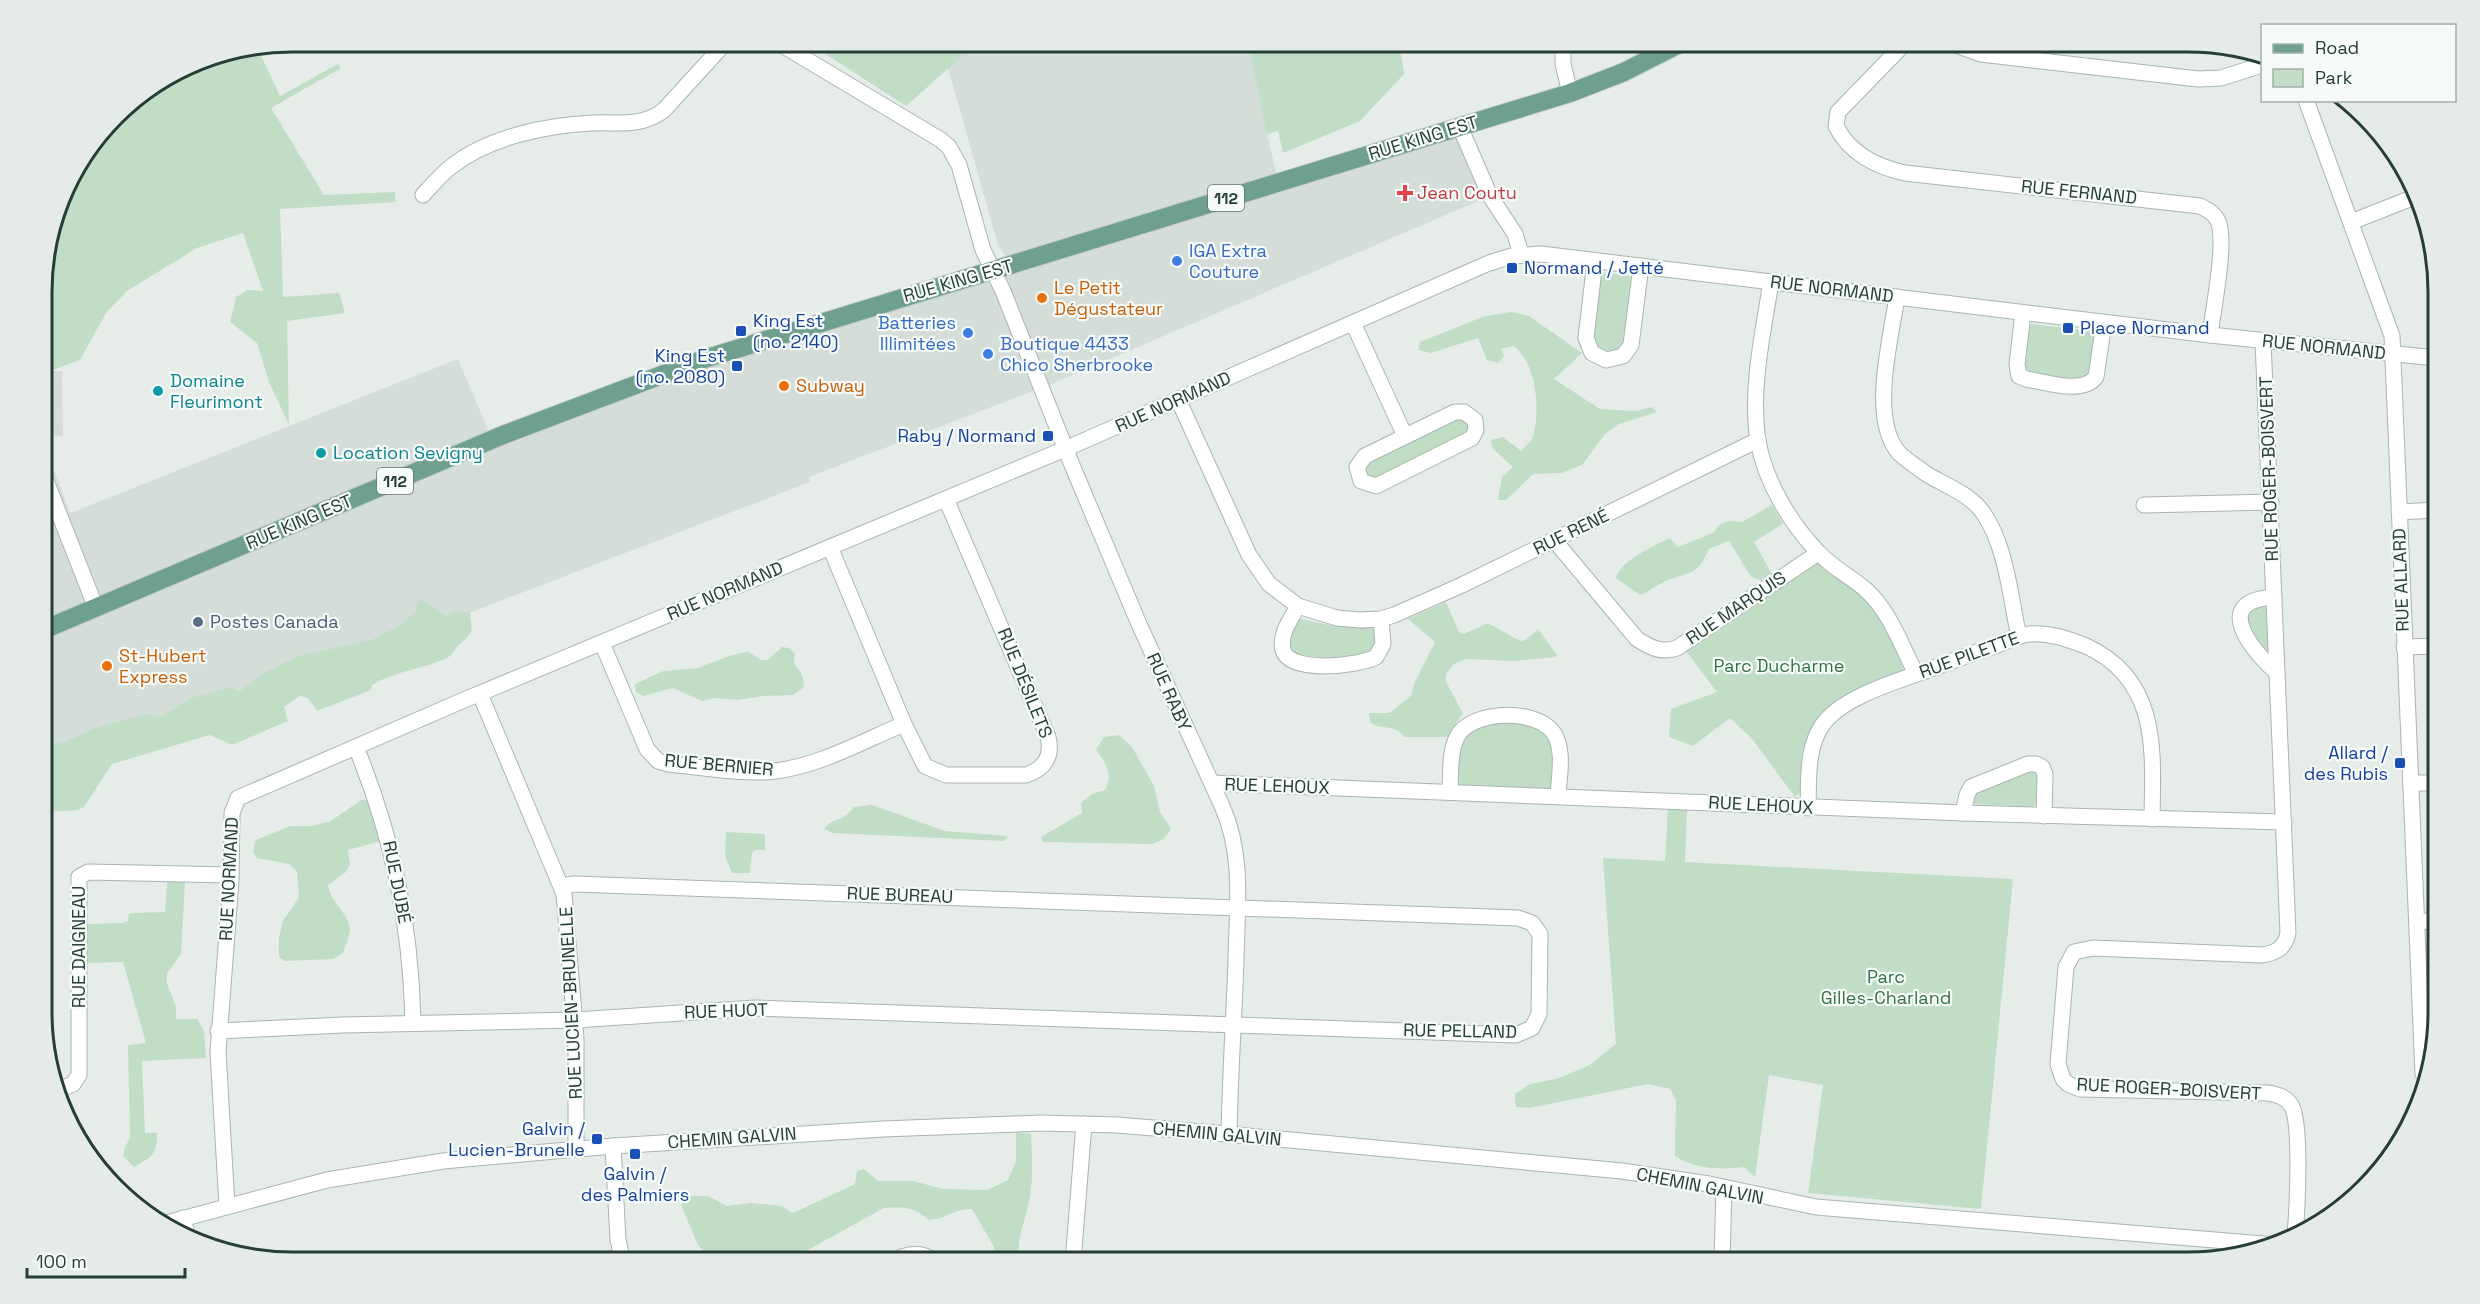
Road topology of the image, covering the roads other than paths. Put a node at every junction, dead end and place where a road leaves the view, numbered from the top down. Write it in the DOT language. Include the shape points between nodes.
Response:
graph roads {
  1 [pos="717,52"];
  2 [pos="794,52"];
  3 [pos="1563,52"];
  4 [pos="1663,52"];
  5 [pos="1896,52"];
  6 [pos="1975,52"];
  7 [pos="2261,64"];
  8 [pos="1570,93"];
  9 [pos="2307,102"];
  10 [pos="1460,127"];
  11 [pos="423,195"];
  12 [pos="2408,199"];
  13 [pos="2351,222"];
  14 [pos="1521,254"];
  15 [pos="1595,261"];
  16 [pos="1641,266"];
  17 [pos="993,271"];
  18 [pos="1771,282"];
  19 [pos="1897,297"];
  20 [pos="2023,313"];
  21 [pos="2104,322"];
  22 [pos="1353,323"];
  23 [pos="2210,336"];
  24 [pos="2263,341"];
  25 [pos="2393,354"];
  26 [pos="2428,357"];
  27 [pos="1178,399"];
  28 [pos="1406,436"];
  29 [pos="1758,440"];
  30 [pos="1065,449"];
  31 [pos="52,496"];
  32 [pos="946,499"];
  33 [pos="2271,502"];
  34 [pos="2144,505"];
  35 [pos="2428,510"];
  36 [pos="2398,512"];
  37 [pos="1554,540"];
  38 [pos="830,547"];
  39 [pos="1818,553"];
  40 [pos="2274,597"];
  41 [pos="1298,606"];
  42 [pos="96,608"];
  43 [pos="1381,619"];
  44 [pos="52,626"];
  45 [pos="2019,637"];
  46 [pos="602,643"];
  47 [pos="2428,646"];
  48 [pos="2404,647"];
  49 [pos="2277,673"];
  50 [pos="1916,674"];
  51 [pos="480,694"];
  52 [pos="904,724"];
  53 [pos="356,747"];
  54 [pos="1212,783"];
  55 [pos="2411,783"];
  56 [pos="2428,783"];
  57 [pos="1450,792"];
  58 [pos="1558,796"];
  59 [pos="1808,808"];
  60 [pos="1963,813"];
  61 [pos="2044,816"];
  62 [pos="2152,819"];
  63 [pos="2284,822"];
  64 [pos="231,874"];
  65 [pos="562,886"];
  66 [pos="1238,907"];
  67 [pos="2428,921"];
  68 [pos="2417,922"];
  69 [pos="576,1020"];
  70 [pos="413,1023"];
  71 [pos="1234,1025"];
  72 [pos="218,1031"];
  73 [pos="2424,1047"];
  74 [pos="65,1088"];
  75 [pos="1084,1124"];
  76 [pos="1230,1135"];
  77 [pos="613,1146"];
  78 [pos="576,1149"];
  79 [pos="1724,1188"];
  80 [pos="227,1206"];
  81 [pos="183,1218"];
  82 [pos="175,1221"];
  83 [pos="185,1226"];
  84 [pos="2295,1226"];
  85 [pos="2250,1243"];
  86 [pos="621,1252"];
  87 [pos="1074,1252"];
  88 [pos="1722,1252"];
  1 -- 11 [label="street" via="653,118 565,125 511,137 454,164"];
  2 -- 17 [label="street, RUE RABY" via="949,147 959,165 983,250"];
  3 -- 8 [label="street"];
  4 -- 8 [label="main road, RUE KING EST / 112"];
  5 -- 23 [label="street, RUE FERNAND" via="1838,112 1836,126 1852,148 1873,163 1896,171 2200,206 2210,211 2217,218 2221,238"];
  6 -- 7 [label="street" via="2198,79 2221,78"];
  8 -- 10 [label="main road, RUE KING EST / 112"];
  9 -- 13 [label="street, RUE ALLARD"];
  10 -- 14 [label="street" via="1490,196 1515,234"];
  10 -- 17 [label="main road, RUE KING EST / 112"];
  12 -- 13 [label="street"];
  13 -- 25 [label="street, RUE ALLARD" via="2392,336"];
  14 -- 15 [label="street, RUE NORMAND"];
  14 -- 22 [label="street, RUE NORMAND" via="1489,263"];
  15 -- 16 [label="street, RUE NORMAND"];
  15 -- 16 [label="street" via="1586,338 1592,353 1606,360 1623,356 1631,345"];
  16 -- 18 [label="street, RUE NORMAND"];
  17 -- 30 [label="street, RUE RABY"];
  17 -- 42 [label="main road, RUE KING EST / 112" via="721,353 636,383 503,435"];
  18 -- 19 [label="street, RUE NORMAND"];
  18 -- 29 [label="street" via="1760,350"];
  19 -- 20 [label="street, RUE NORMAND"];
  19 -- 45 [label="street" via="1884,393 1890,437 1899,453 1970,498 1983,513 2001,554"];
  20 -- 21 [label="street, RUE NORMAND"];
  20 -- 21 [label="street" via="2019,376 2082,387 2096,377"];
  21 -- 23 [label="street, RUE NORMAND"];
  22 -- 27 [label="street, RUE NORMAND"];
  22 -- 28 [label="street"];
  23 -- 24 [label="street, RUE NORMAND"];
  24 -- 25 [label="street, RUE NORMAND"];
  24 -- 33 [label="street, RUE ROGER-BOISVERT"];
  25 -- 26 [label="street, RUE NORMAND"];
  25 -- 36 [label="street, RUE ALLARD"];
  27 -- 30 [label="street, RUE NORMAND"];
  27 -- 41 [label="street, RUE RENÉ" via="1249,555 1269,584"];
  28 -- 28 [label="street" via="1361,459 1357,472 1361,481 1376,486 1472,438 1476,425 1472,416 1460,411"];
  29 -- 37 [label="street, RUE RENÉ"];
  29 -- 39 [label="street" via="1779,498"];
  30 -- 32 [label="street, RUE NORMAND"];
  30 -- 54 [label="street, RUE RABY"];
  31 -- 42 [label="street"];
  32 -- 38 [label="street, RUE NORMAND"];
  32 -- 52 [label="street, RUE DÉSILETS" via="1051,747 1040,769 1026,775 946,775 925,766"];
  33 -- 34 [label="street"];
  33 -- 40 [label="street, RUE ROGER-BOISVERT"];
  35 -- 36 [label="street"];
  36 -- 48 [label="street, RUE ALLARD"];
  37 -- 39 [label="street, RUE MARQUIS" via="1637,639 1650,648 1667,651"];
  37 -- 43 [label="street, RUE RENÉ"];
  38 -- 46 [label="street, RUE NORMAND"];
  38 -- 52 [label="street, RUE DÉSILETS"];
  39 -- 50 [label="street" via="1865,589 1884,610"];
  40 -- 49 [label="street, RUE ROGER-BOISVERT"];
  40 -- 49 [label="street" via="2252,600 2240,616 2256,653"];
  41 -- 43 [label="street, RUE RENÉ" via="1337,618"];
  41 -- 43 [label="street" via="1285,630 1283,649 1293,662 1310,665 1355,664 1376,657 1383,644"];
  42 -- 44 [label="main road, RUE KING EST / 112"];
  45 -- 50 [label="street, RUE PILETTE"];
  45 -- 62 [label="street, RUE PILETTE" via="2058,636 2095,650 2119,668 2134,687 2151,733"];
  46 -- 51 [label="street, RUE NORMAND"];
  46 -- 52 [label="street, RUE BERNIER" via="647,749 658,761 669,764 758,771 787,769"];
  47 -- 48 [label="street"];
  48 -- 55 [label="street, RUE ALLARD"];
  49 -- 63 [label="street, RUE ROGER-BOISVERT"];
  50 -- 59 [label="street, RUE PILETTE" via="1843,705 1822,725 1812,748"];
  51 -- 53 [label="street, RUE NORMAND"];
  51 -- 65 [label="street, RUE LUCIEN-BRUNELLE"];
  53 -- 64 [label="street, RUE NORMAND" via="238,798 232,813"];
  53 -- 70 [label="street, RUE DUBÉ" via="377,799 399,890 411,960"];
  54 -- 57 [label="street, RUE LEHOUX"];
  54 -- 66 [label="street, RUE RABY" via="1233,835"];
  55 -- 56 [label="street"];
  55 -- 68 [label="street, RUE ALLARD"];
  57 -- 58 [label="street, RUE LEHOUX"];
  57 -- 58 [label="street" via="1457,737 1474,721 1509,716 1533,719 1552,732 1560,754"];
  58 -- 59 [label="street, RUE LEHOUX"];
  59 -- 60 [label="street, RUE LEHOUX"];
  60 -- 61 [label="street, RUE LEHOUX"];
  60 -- 61 [label="street" via="1967,795 1977,783 2036,764 2044,774"];
  61 -- 62 [label="street, RUE LEHOUX"];
  62 -- 63 [label="street, RUE LEHOUX"];
  63 -- 84 [label="street, RUE ROGER-BOISVERT" via="2287,942 2272,954 2262,955 2093,948 2074,952 2066,967 2058,1064 2063,1079 2080,1089 2267,1093 2290,1102 2295,1115"];
  64 -- 72 [label="street, RUE NORMAND"];
  64 -- 74 [label="street, RUE DAIGNEAU" via="88,872 78,877 79,1075"];
  65 -- 66 [label="street, RUE BUREAU"];
  65 -- 69 [label="street, RUE LUCIEN-BRUNELLE"];
  66 -- 71 [label="street, RUE RABY"];
  66 -- 71 [label="street, RUE PELLAND" via="1525,919 1540,934 1539,1014 1532,1028 1516,1035"];
  67 -- 68 [label="street"];
  68 -- 73 [label="street, RUE ALLARD"];
  69 -- 70 [label="street, RUE HUOT"];
  69 -- 71 [label="street, RUE HUOT" via="755,1008"];
  69 -- 78 [label="street, RUE LUCIEN-BRUNELLE"];
  70 -- 72 [label="street, RUE HUOT"];
  71 -- 76 [label="street, RUE RABY"];
  72 -- 80 [label="street, RUE NORMAND"];
  75 -- 76 [label="street, CHEMIN GALVIN"];
  75 -- 77 [label="street, CHEMIN GALVIN" via="917,1127"];
  75 -- 87 [label="street"];
  76 -- 79 [label="street, CHEMIN GALVIN" via="1622,1172"];
  77 -- 78 [label="street, CHEMIN GALVIN"];
  77 -- 86 [label="street"];
  78 -- 80 [label="street, CHEMIN GALVIN" via="388,1169"];
  79 -- 85 [label="street, CHEMIN GALVIN" via="1816,1207"];
  79 -- 88 [label="street"];
  80 -- 81 [label="street, CHEMIN GALVIN"];
  81 -- 82 [label="street, CHEMIN GALVIN"];
  81 -- 83 [label="street"];
}
